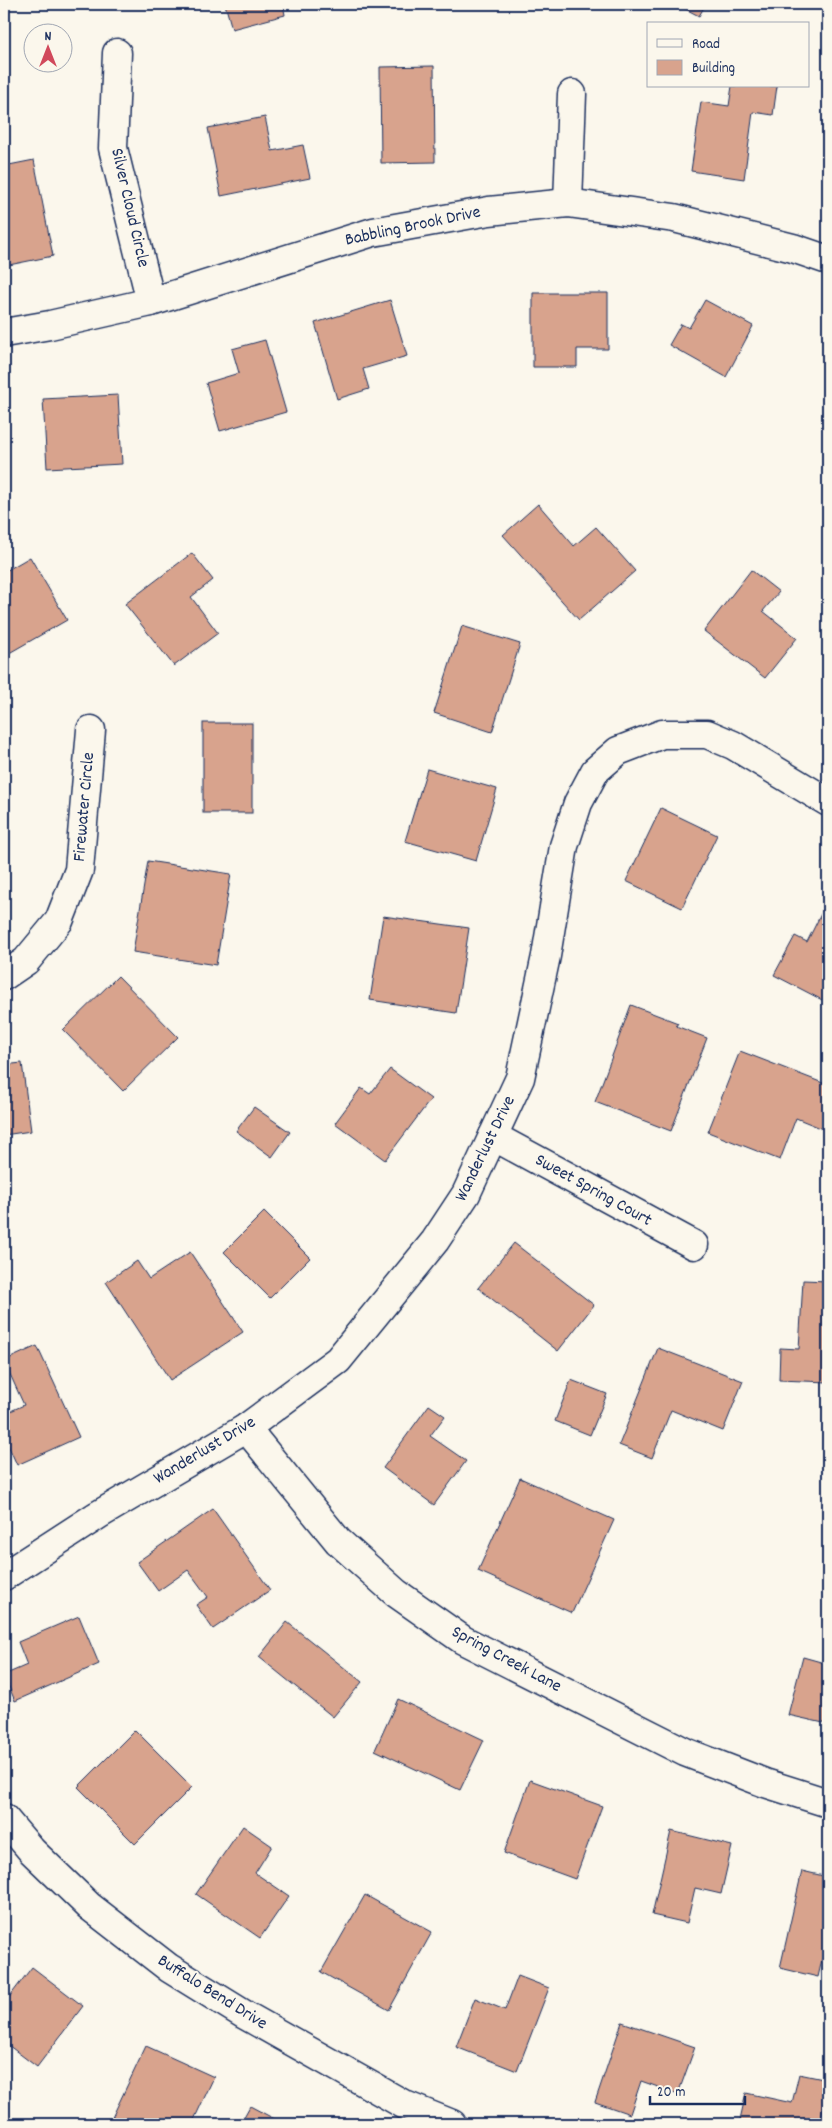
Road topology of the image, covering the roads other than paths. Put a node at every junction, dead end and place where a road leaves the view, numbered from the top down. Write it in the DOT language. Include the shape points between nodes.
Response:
graph roads {
  1 [pos="117,53"];
  2 [pos="572,94"];
  3 [pos="568,203"];
  4 [pos="828,260"];
  5 [pos="151,302"];
  6 [pos="4,333"];
  7 [pos="91,730"];
  8 [pos="828,802"];
  9 [pos="4,976"];
  10 [pos="493,1136"];
  11 [pos="694,1246"];
  12 [pos="246,1428"];
  13 [pos="4,1576"];
  14 [pos="828,1803"];
  15 [pos="4,1818"];
  16 [pos="452,2124"];
  1 -- 5 [label="street, Silver Cloud Circle" via="113,148"];
  2 -- 3 [label="street"];
  3 -- 4 [label="street, Babbling Brook Drive" via="674,218"];
  3 -- 5 [label="street, Babbling Brook Drive" via="489,211 373,232"];
  5 -- 6 [label="street, Babbling Brook Drive"];
  7 -- 9 [label="street, Firewater Circle" via="80,870 59,921 26,962"];
  8 -- 10 [label="street, Wanderlust Drive" via="733,745 707,734 662,734 618,751 595,771 578,803 564,846 546,956 520,1078"];
  10 -- 11 [label="street, Sweet Spring Court"];
  10 -- 12 [label="street, Wanderlust Drive" via="466,1194 435,1241 338,1360"];
  12 -- 13 [label="street, Wanderlust Drive" via="98,1515"];
  12 -- 14 [label="street, Spring Creek Lane" via="338,1541 396,1593 463,1640 685,1752"];
  15 -- 16 [label="street, Buffalo Bend Drive" via="32,1851 89,1906 169,1968 405,2105"];
}
